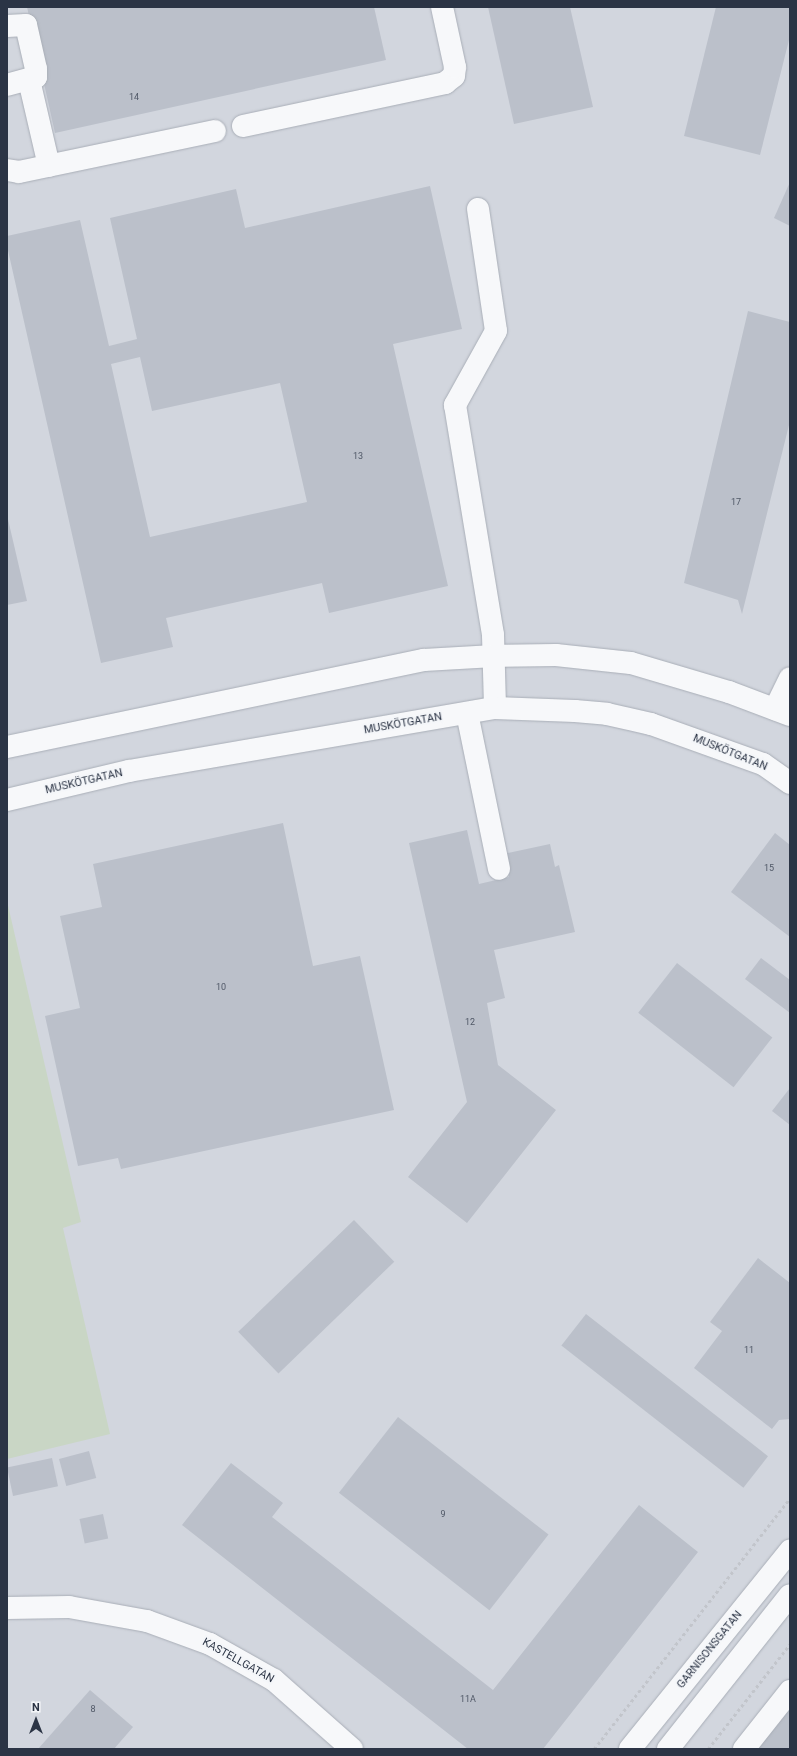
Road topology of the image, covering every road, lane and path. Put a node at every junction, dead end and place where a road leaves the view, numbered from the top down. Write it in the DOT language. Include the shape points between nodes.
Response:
graph roads {
  1 [pos="442,7"];
  2 [pos="7,26"];
  3 [pos="29,80"];
  4 [pos="7,85"];
  5 [pos="243,126"];
  6 [pos="215,131"];
  7 [pos="50,166"];
  8 [pos="7,170"];
  9 [pos="478,210"];
  10 [pos="494,656"];
  11 [pos="790,678"];
  12 [pos="495,708"];
  13 [pos="467,712"];
  14 [pos="782,712"];
  15 [pos="7,747"];
  16 [pos="790,783"];
  17 [pos="7,800"];
  18 [pos="499,868"];
  19 [pos="790,1498"];
  20 [pos="790,1552"];
  21 [pos="790,1595"];
  22 [pos="7,1608"];
  23 [pos="790,1644"];
  24 [pos="790,1691"];
  25 [pos="352,1749"];
  26 [pos="594,1749"];
  27 [pos="630,1749"];
  28 [pos="668,1749"];
  29 [pos="708,1749"];
  30 [pos="744,1749"];
  1 -- 5 [label="street" via="455,67 454,76 445,83"];
  2 -- 3 [label="street" via="26,25 29,31 36,69 36,77"];
  3 -- 4 [label="street"];
  3 -- 7 [label="street"];
  6 -- 7 [label="street"];
  7 -- 8 [label="street" via="19,172"];
  9 -- 10 [label="street" via="496,331 455,405 493,635"];
  10 -- 12 [label="street"];
  10 -- 14 [label="street" via="556,655 631,662"];
  10 -- 15 [label="street" via="424,660"];
  11 -- 14 [label="street"];
  12 -- 13 [label="street, MUSKÖTGATAN"];
  12 -- 16 [label="street, MUSKÖTGATAN" via="544,708 651,724 763,764"];
  13 -- 17 [label="street, MUSKÖTGATAN" via="129,771"];
  13 -- 18 [label="street"];
  19 -- 26 [label="path"];
  20 -- 27 [label="street, GARNISONSGATAN"];
  21 -- 28 [label="street"];
  22 -- 25 [label="street, KASTELLGATAN" via="69,1607 147,1621 210,1644 274,1680"];
  23 -- 29 [label="path"];
  24 -- 30 [label="street"];
}
